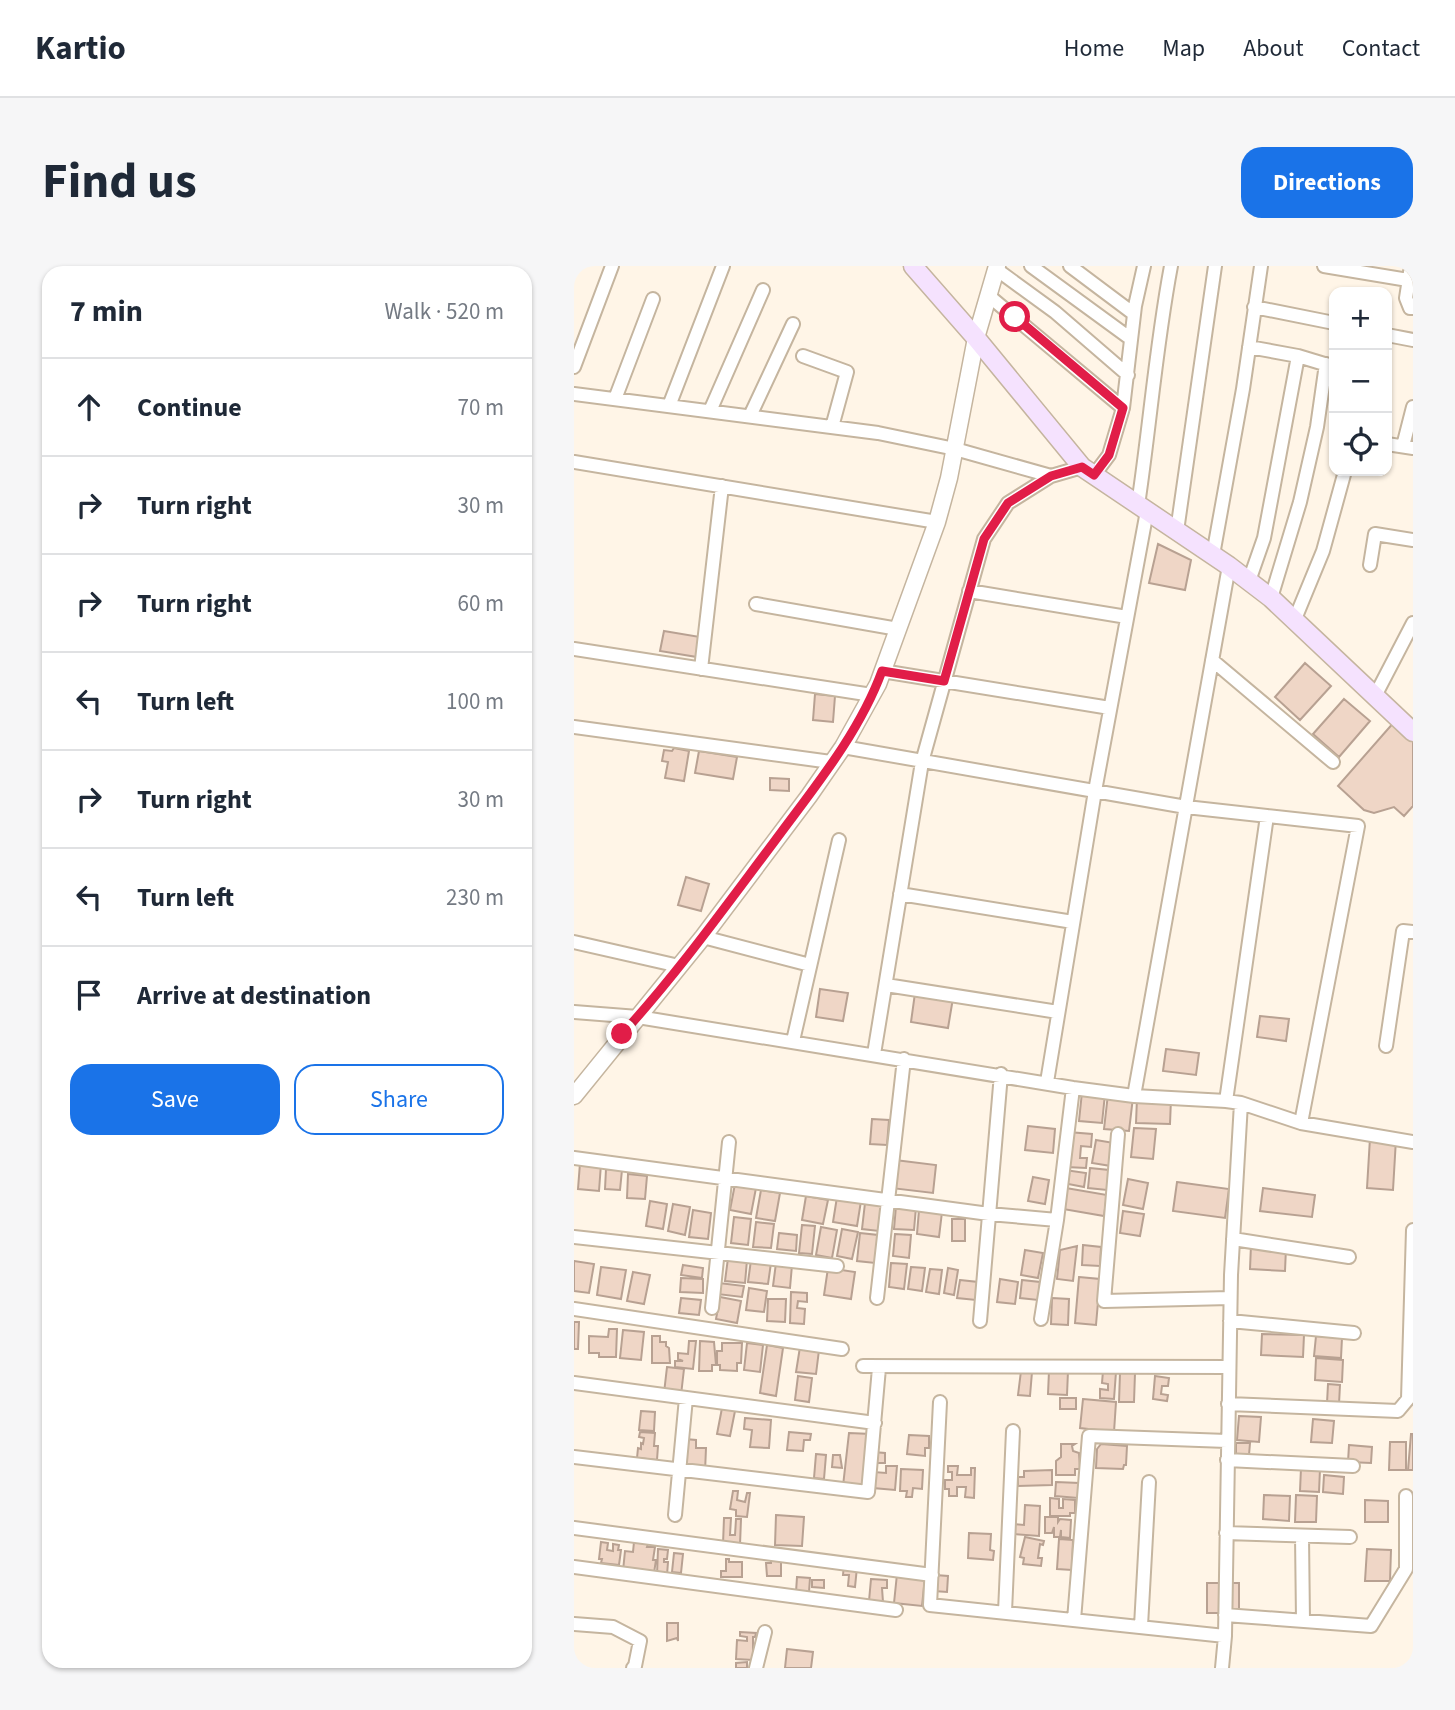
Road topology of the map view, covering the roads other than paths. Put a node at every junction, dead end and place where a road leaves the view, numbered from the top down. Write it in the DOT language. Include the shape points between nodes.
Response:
graph roads {
  1 [pos="612,266"];
  2 [pos="723,266"];
  3 [pos="913,266"];
  4 [pos="1031,266"];
  5 [pos="1070,266"];
  6 [pos="1144,266"];
  7 [pos="1171,266"];
  8 [pos="1215,266"];
  9 [pos="1261,266"];
  10 [pos="1324,266"];
  11 [pos="1411,266"];
  12 [pos="996,268"];
  13 [pos="1408,280"];
  14 [pos="763,290"];
  15 [pos="989,296"];
  16 [pos="653,299"];
  17 [pos="1254,307"];
  18 [pos="1413,309"];
  19 [pos="1134,314"];
  20 [pos="1329,322"];
  21 [pos="793,324"];
  22 [pos="1392,335"];
  23 [pos="976,338"];
  24 [pos="1132,339"];
  25 [pos="1413,340"];
  26 [pos="1249,347"];
  27 [pos="803,356"];
  28 [pos="1298,356"];
  29 [pos="1329,365"];
  30 [pos="574,367"];
  31 [pos="1329,370"];
  32 [pos="1128,375"];
  33 [pos="574,394"];
  34 [pos="615,399"];
  35 [pos="669,406"];
  36 [pos="1413,407"];
  37 [pos="1123,408"];
  38 [pos="710,411"];
  39 [pos="750,416"];
  40 [pos="832,426"];
  41 [pos="1408,447"];
  42 [pos="955,449"];
  43 [pos="574,462"];
  44 [pos="1088,471"];
  45 [pos="1051,476"];
  46 [pos="1344,476"];
  47 [pos="722,486"];
  48 [pos="1143,508"];
  49 [pos="937,522"];
  50 [pos="1177,531"];
  51 [pos="1413,540"];
  52 [pos="1213,555"];
  53 [pos="1370,565"];
  54 [pos="1229,566"];
  55 [pos="1249,581"];
  56 [pos="969,591"];
  57 [pos="1271,598"];
  58 [pos="756,604"];
  59 [pos="1127,617"];
  60 [pos="1295,620"];
  61 [pos="1413,623"];
  62 [pos="898,629"];
  63 [pos="574,649"];
  64 [pos="1212,660"];
  65 [pos="701,669"];
  66 [pos="882,671"];
  67 [pos="944,681"];
  68 [pos="872,695"];
  69 [pos="1375,696"];
  70 [pos="1110,708"];
  71 [pos="574,727"];
  72 [pos="1413,732"];
  73 [pos="843,747"];
  74 [pos="831,762"];
  75 [pos="922,762"];
  76 [pos="1334,762"];
  77 [pos="1095,791"];
  78 [pos="1186,807"];
  79 [pos="1267,816"];
  80 [pos="839,840"];
  81 [pos="900,894"];
  82 [pos="1073,922"];
  83 [pos="1413,932"];
  84 [pos="703,937"];
  85 [pos="574,942"];
  86 [pos="810,965"];
  87 [pos="679,966"];
  88 [pos="886,985"];
  89 [pos="574,1012"];
  90 [pos="1058,1012"];
  91 [pos="638,1017"];
  92 [pos="793,1041"];
  93 [pos="1386,1046"];
  94 [pos="874,1054"];
  95 [pos="904,1059"];
  96 [pos="1001,1074"];
  97 [pos="1046,1082"];
  98 [pos="1073,1087"];
  99 [pos="574,1096"];
  100 [pos="1134,1096"];
  101 [pos="1226,1101"];
  102 [pos="1241,1103"];
  103 [pos="1301,1123"];
  104 [pos="1118,1134"];
  105 [pos="729,1142"];
  106 [pos="1413,1142"];
  107 [pos="574,1157"];
  108 [pos="725,1178"];
  109 [pos="888,1200"];
  110 [pos="989,1214"];
  111 [pos="1057,1220"];
  112 [pos="1413,1230"];
  113 [pos="574,1237"];
  114 [pos="1233,1239"];
  115 [pos="718,1253"];
  116 [pos="1349,1256"];
  117 [pos="837,1266"];
  118 [pos="877,1298"];
  119 [pos="1230,1298"];
  120 [pos="712,1308"];
  121 [pos="574,1309"];
  122 [pos="1041,1319"];
  123 [pos="980,1321"];
  124 [pos="1230,1321"];
  125 [pos="1354,1333"];
  126 [pos="842,1349"];
  127 [pos="863,1366"];
  128 [pos="1229,1367"];
  129 [pos="879,1368"];
  130 [pos="574,1383"];
  131 [pos="686,1398"];
  132 [pos="940,1402"];
  133 [pos="1228,1404"];
  134 [pos="875,1423"];
  135 [pos="1013,1431"];
  136 [pos="1227,1441"];
  137 [pos="574,1457"];
  138 [pos="1227,1460"];
  139 [pos="1353,1466"];
  140 [pos="679,1469"];
  141 [pos="1149,1482"];
  142 [pos="1406,1496"];
  143 [pos="674,1516"];
  144 [pos="574,1528"];
  145 [pos="1226,1533"];
  146 [pos="1302,1536"];
  147 [pos="1350,1537"];
  148 [pos="574,1567"];
  149 [pos="932,1575"];
  150 [pos="897,1610"];
  151 [pos="1005,1612"];
  152 [pos="1225,1615"];
  153 [pos="1074,1619"];
  154 [pos="1303,1621"];
  155 [pos="574,1624"];
  156 [pos="1141,1626"];
  157 [pos="765,1632"];
  158 [pos="1225,1636"];
  159 [pos="638,1667"];
  160 [pos="756,1668"];
  161 [pos="1222,1668"];
  1 -- 30 [label="street"];
  2 -- 35 [label="street"];
  3 -- 23 [label="main road"];
  4 -- 24 [label="street"];
  5 -- 19 [label="street"];
  6 -- 19 [label="street"];
  7 -- 48 [label="street" via="1160,326"];
  8 -- 50 [label="street"];
  9 -- 17 [label="street"];
  10 -- 13 [label="street"];
  11 -- 13 [label="street"];
  12 -- 15 [label="street"];
  12 -- 32 [label="street"];
  13 -- 18 [label="street" via="1406,298"];
  14 -- 38 [label="street"];
  15 -- 23 [label="street"];
  15 -- 37 [label="street"];
  16 -- 34 [label="street"];
  17 -- 20 [label="street"];
  17 -- 26 [label="street"];
  19 -- 24 [label="street"];
  21 -- 39 [label="street"];
  22 -- 25 [label="street"];
  23 -- 42 [label="street"];
  23 -- 44 [label="main road"];
  24 -- 32 [label="street"];
  26 -- 28 [label="street"];
  26 -- 52 [label="street"];
  27 -- 40 [label="street" via="847,372"];
  28 -- 29 [label="street"];
  28 -- 55 [label="street" via="1264,538"];
  31 -- 57 [label="street" via="1300,502"];
  32 -- 37 [label="street"];
  33 -- 34 [label="street"];
  34 -- 35 [label="street"];
  35 -- 38 [label="street"];
  36 -- 41 [label="street"];
  37 -- 44 [label="street" via="1109,455"];
  38 -- 39 [label="street"];
  39 -- 40 [label="street"];
  40 -- 42 [label="street"];
  42 -- 45 [label="street"];
  42 -- 49 [label="street"];
  43 -- 47 [label="street"];
  44 -- 45 [label="street"];
  44 -- 48 [label="main road"];
  45 -- 56 [label="street" via="1008,503 984,539"];
  46 -- 60 [label="street" via="1323,551"];
  47 -- 49 [label="street"];
  47 -- 65 [label="street"];
  48 -- 50 [label="main road"];
  48 -- 59 [label="street"];
  49 -- 62 [label="street"];
  50 -- 52 [label="main road"];
  51 -- 53 [label="street" via="1376,534"];
  52 -- 54 [label="main road"];
  54 -- 55 [label="main road"];
  54 -- 64 [label="street"];
  55 -- 57 [label="main road"];
  56 -- 59 [label="street"];
  56 -- 67 [label="street"];
  57 -- 60 [label="main road"];
  58 -- 62 [label="street"];
  59 -- 70 [label="street"];
  60 -- 69 [label="main road"];
  61 -- 69 [label="street"];
  62 -- 66 [label="street"];
  63 -- 65 [label="street"];
  64 -- 76 [label="street"];
  64 -- 78 [label="street"];
  65 -- 68 [label="street"];
  66 -- 67 [label="street"];
  66 -- 68 [label="street"];
  67 -- 70 [label="street"];
  67 -- 75 [label="street"];
  68 -- 73 [label="street"];
  69 -- 72 [label="main road"];
  70 -- 77 [label="street"];
  71 -- 74 [label="street"];
  73 -- 74 [label="street"];
  73 -- 75 [label="street"];
  74 -- 84 [label="street"];
  75 -- 77 [label="street"];
  75 -- 81 [label="street"];
  77 -- 78 [label="street"];
  77 -- 82 [label="street"];
  78 -- 79 [label="street"];
  78 -- 100 [label="street"];
  79 -- 101 [label="street"];
  79 -- 103 [label="street" via="1358,826"];
  80 -- 86 [label="street"];
  81 -- 82 [label="street"];
  81 -- 88 [label="street"];
  82 -- 90 [label="street"];
  83 -- 93 [label="street" via="1403,931"];
  84 -- 86 [label="street"];
  84 -- 87 [label="street"];
  85 -- 87 [label="street"];
  86 -- 92 [label="street"];
  87 -- 91 [label="street"];
  88 -- 90 [label="street"];
  88 -- 94 [label="street"];
  89 -- 91 [label="street"];
  90 -- 97 [label="street"];
  91 -- 92 [label="street"];
  91 -- 99 [label="street"];
  92 -- 94 [label="street"];
  94 -- 95 [label="street"];
  95 -- 96 [label="street"];
  95 -- 109 [label="street"];
  96 -- 97 [label="street"];
  96 -- 110 [label="street"];
  97 -- 98 [label="street"];
  98 -- 100 [label="street"];
  98 -- 111 [label="street"];
  100 -- 101 [label="street"];
  101 -- 102 [label="street"];
  102 -- 103 [label="street"];
  102 -- 114 [label="street"];
  103 -- 106 [label="street"];
  104 -- 119 [label="street" via="1104,1301"];
  105 -- 108 [label="street"];
  107 -- 108 [label="street"];
  108 -- 109 [label="street"];
  108 -- 115 [label="street"];
  109 -- 110 [label="street"];
  109 -- 118 [label="street"];
  110 -- 111 [label="street"];
  110 -- 123 [label="street"];
  111 -- 122 [label="street"];
  112 -- 133 [label="street" via="1408,1399 1398,1411"];
  113 -- 115 [label="street"];
  114 -- 116 [label="street"];
  114 -- 119 [label="street"];
  115 -- 117 [label="street"];
  115 -- 120 [label="street"];
  119 -- 124 [label="street"];
  121 -- 126 [label="street"];
  124 -- 125 [label="street"];
  124 -- 128 [label="street"];
  127 -- 129 [label="street"];
  128 -- 129 [label="street"];
  128 -- 133 [label="street"];
  129 -- 134 [label="street"];
  130 -- 131 [label="street"];
  131 -- 134 [label="street"];
  131 -- 140 [label="street"];
  132 -- 149 [label="street"];
  133 -- 136 [label="street"];
  134 -- 140 [label="street" via="868,1492"];
  135 -- 151 [label="street"];
  136 -- 138 [label="street"];
  136 -- 153 [label="street" via="1089,1436"];
  137 -- 140 [label="street"];
  138 -- 139 [label="street"];
  138 -- 145 [label="street"];
  140 -- 143 [label="street"];
  141 -- 156 [label="street"];
  142 -- 154 [label="street" via="1406,1569 1371,1626"];
  144 -- 149 [label="street"];
  145 -- 146 [label="street"];
  145 -- 152 [label="street"];
  146 -- 147 [label="street"];
  146 -- 154 [label="street"];
  148 -- 150 [label="street"];
  149 -- 151 [label="street" via="930,1605"];
  151 -- 153 [label="street"];
  152 -- 154 [label="street"];
  152 -- 158 [label="street"];
  153 -- 156 [label="street"];
  155 -- 159 [label="street" via="613,1627 640,1641"];
  156 -- 158 [label="street"];
  157 -- 160 [label="street"];
  158 -- 161 [label="street"];
}
